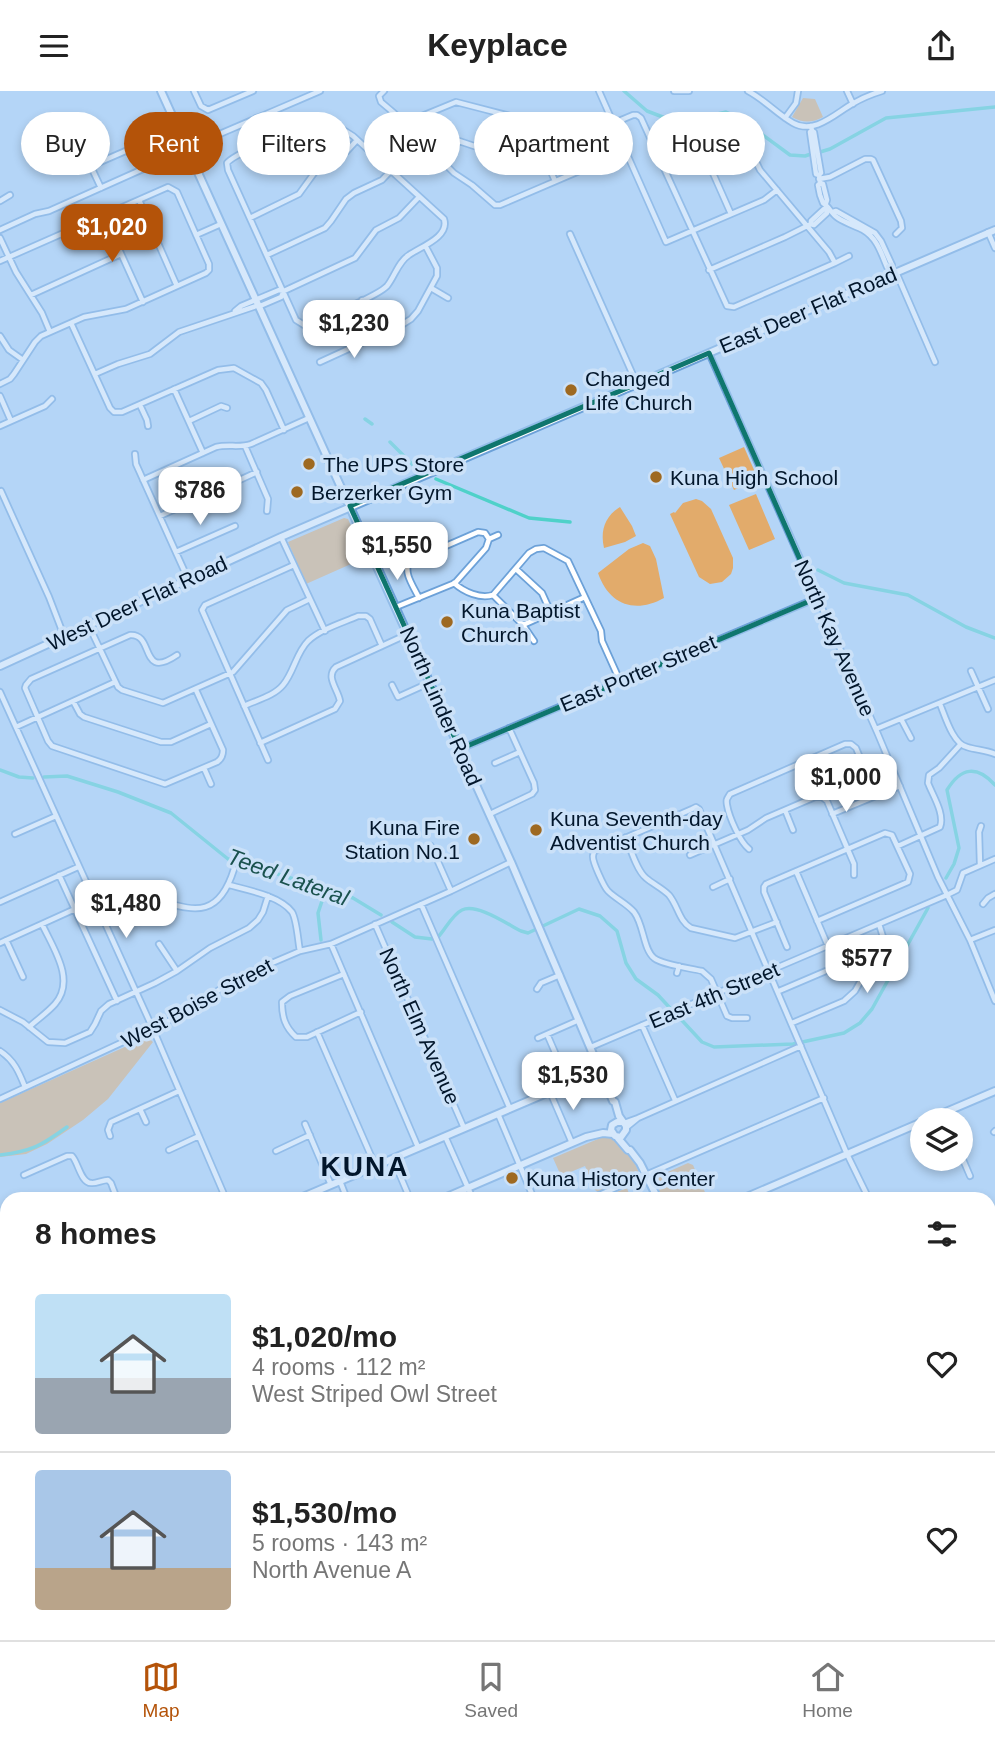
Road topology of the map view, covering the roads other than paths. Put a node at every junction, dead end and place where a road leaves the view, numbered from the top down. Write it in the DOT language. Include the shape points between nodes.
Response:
graph roads {
  1 [pos="161,91"];
  2 [pos="194,91"];
  3 [pos="253,91"];
  4 [pos="303,91"];
  5 [pos="320,91"];
  6 [pos="384,91"];
  7 [pos="599,91"];
  8 [pos="674,91"];
  9 [pos="689,91"];
  10 [pos="748,91"];
  11 [pos="798,91"];
  12 [pos="847,91"];
  13 [pos="882,91"];
  14 [pos="306,97"];
  15 [pos="853,104"];
  16 [pos="171,112"];
  17 [pos="270,112"];
  18 [pos="393,112"];
  19 [pos="432,112"];
  20 [pos="495,112"];
  21 [pos="609,112"];
  22 [pos="633,115"];
  23 [pos="785,118"];
  24 [pos="812,129"];
  25 [pos="647,132"];
  26 [pos="350,135"];
  27 [pos="357,140"];
  28 [pos="364,146"];
  29 [pos="237,155"];
  30 [pos="633,166"];
  31 [pos="95,175"];
  32 [pos="130,175"];
  33 [pos="200,175"];
  34 [pos="386,175"];
  35 [pos="395,175"];
  36 [pos="457,175"];
  37 [pos="553,175"];
  38 [pos="569,175"];
  39 [pos="666,175"];
  40 [pos="714,175"];
  41 [pos="764,175"];
  42 [pos="819,179"];
  43 [pos="555,181"];
  44 [pos="101,188"];
  45 [pos="777,190"];
  46 [pos="10,195"];
  47 [pos="419,197"];
  48 [pos="0,201"];
  49 [pos="139,201"];
  50 [pos="829,208"];
  51 [pos="731,214"];
  52 [pos="104,216"];
  53 [pos="250,218"];
  54 [pos="222,223"];
  55 [pos="809,225"];
  56 [pos="0,230"];
  57 [pos="692,231"];
  58 [pos="992,231"];
  59 [pos="570,234"];
  60 [pos="895,234"];
  61 [pos="196,235"];
  62 [pos="0,238"];
  63 [pos="426,247"];
  64 [pos="995,248"];
  65 [pos="121,254"];
  66 [pos="267,254"];
  67 [pos="849,255"];
  68 [pos="9,257"];
  69 [pos="0,261"];
  70 [pos="835,264"];
  71 [pos="709,270"];
  72 [pos="893,271"];
  73 [pos="177,286"];
  74 [pos="431,288"];
  75 [pos="284,291"];
  76 [pos="31,295"];
  77 [pos="448,298"];
  78 [pos="362,300"];
  79 [pos="143,302"];
  80 [pos="258,304"];
  81 [pos="71,323"];
  82 [pos="50,332"];
  83 [pos="0,336"];
  84 [pos="378,336"];
  85 [pos="709,353"];
  86 [pos="23,360"];
  87 [pos="320,362"];
  88 [pos="935,362"];
  89 [pos="95,375"];
  90 [pos="0,384"];
  91 [pos="637,384"];
  92 [pos="174,389"];
  93 [pos="0,396"];
  94 [pos="52,399"];
  95 [pos="140,405"];
  96 [pos="227,408"];
  97 [pos="310,418"];
  98 [pos="11,421"];
  99 [pos="189,421"];
  100 [pos="0,426"];
  101 [pos="148,426"];
  102 [pos="284,430"];
  103 [pos="245,446"];
  104 [pos="203,453"];
  105 [pos="135,454"];
  106 [pos="257,472"];
  107 [pos="143,480"];
  108 [pos="231,484"];
  109 [pos="1,491"];
  110 [pos="199,498"];
  111 [pos="350,506"];
  112 [pos="267,512"];
  113 [pos="160,516"];
  114 [pos="235,526"];
  115 [pos="499,535"];
  116 [pos="281,537"];
  117 [pos="489,539"];
  118 [pos="176,552"];
  119 [pos="295,565"];
  120 [pos="516,569"];
  121 [pos="188,579"];
  122 [pos="454,583"];
  123 [pos="493,595"];
  124 [pos="585,597"];
  125 [pos="419,598"];
  126 [pos="817,598"];
  127 [pos="310,599"];
  128 [pos="396,607"];
  129 [pos="551,613"];
  130 [pos="523,625"];
  131 [pos="89,626"];
  132 [pos="324,631"];
  133 [pos="408,634"];
  134 [pos="64,637"];
  135 [pos="534,641"];
  136 [pos="382,646"];
  137 [pos="100,648"];
  138 [pos="177,655"];
  139 [pos="0,666"];
  140 [pos="971,670"];
  141 [pos="230,674"];
  142 [pos="995,680"];
  143 [pos="620,681"];
  144 [pos="115,683"];
  145 [pos="430,683"];
  146 [pos="392,685"];
  147 [pos="978,688"];
  148 [pos="195,690"];
  149 [pos="0,692"];
  150 [pos="73,701"];
  151 [pos="940,704"];
  152 [pos="244,706"];
  153 [pos="988,709"];
  154 [pos="37,718"];
  155 [pos="901,719"];
  156 [pos="211,724"];
  157 [pos="16,727"];
  158 [pos="509,728"];
  159 [pos="876,729"];
  160 [pos="911,738"];
  161 [pos="260,743"];
  162 [pos="960,745"];
  163 [pos="460,749"];
  164 [pos="520,752"];
  165 [pos="995,754"];
  166 [pos="268,759"];
  167 [pos="495,763"];
  168 [pos="204,768"];
  169 [pos="211,784"];
  170 [pos="900,786"];
  171 [pos="876,796"];
  172 [pos="785,810"];
  173 [pos="490,814"];
  174 [pos="832,814"];
  175 [pos="56,816"];
  176 [pos="981,826"];
  177 [pos="793,830"];
  178 [pos="15,834"];
  179 [pos="739,834"];
  180 [pos="921,836"];
  181 [pos="626,837"];
  182 [pos="715,844"];
  183 [pos="431,846"];
  184 [pos="898,846"];
  185 [pos="749,849"];
  186 [pos="847,849"];
  187 [pos="690,855"];
  188 [pos="995,859"];
  189 [pos="511,862"];
  190 [pos="980,865"];
  191 [pos="78,867"];
  192 [pos="234,869"];
  193 [pos="796,871"];
  194 [pos="59,875"];
  195 [pos="853,875"];
  196 [pos="730,879"];
  197 [pos="229,885"];
  198 [pos="713,887"];
  199 [pos="451,891"];
  200 [pos="995,894"];
  201 [pos="947,895"];
  202 [pos="268,896"];
  203 [pos="0,902"];
  204 [pos="421,904"];
  205 [pos="983,904"];
  206 [pos="96,906"];
  207 [pos="75,909"];
  208 [pos="817,921"];
  209 [pos="777,922"];
  210 [pos="42,924"];
  211 [pos="879,924"];
  212 [pos="375,925"];
  213 [pos="995,930"];
  214 [pos="753,932"];
  215 [pos="970,940"];
  216 [pos="3,942"];
  217 [pos="159,944"];
  218 [pos="331,944"];
  219 [pos="828,946"];
  220 [pos="788,947"];
  221 [pos="300,951"];
  222 [pos="679,966"];
  223 [pos="769,970"];
  224 [pos="177,971"];
  225 [pos="677,973"];
  226 [pos="344,974"];
  227 [pos="864,974"];
  228 [pos="559,975"];
  229 [pos="23,977"];
  230 [pos="537,989"];
  231 [pos="779,991"];
  232 [pos="136,992"];
  233 [pos="717,993"];
  234 [pos="117,1001"];
  235 [pos="995,1001"];
  236 [pos="0,1010"];
  237 [pos="361,1012"];
  238 [pos="747,1018"];
  239 [pos="579,1020"];
  240 [pos="792,1023"];
  241 [pos="642,1025"];
  242 [pos="29,1027"];
  243 [pos="153,1029"];
  244 [pos="317,1033"];
  245 [pos="547,1034"];
  246 [pos="538,1038"];
  247 [pos="800,1044"];
  248 [pos="591,1047"];
  249 [pos="0,1051"];
  250 [pos="557,1057"];
  251 [pos="601,1070"];
  252 [pos="25,1087"];
  253 [pos="179,1091"];
  254 [pos="995,1091"];
  255 [pos="550,1092"];
  256 [pos="0,1098"];
  257 [pos="824,1098"];
  258 [pos="675,1100"];
  259 [pos="613,1101"];
  260 [pos="962,1108"];
  261 [pos="140,1109"];
  262 [pos="510,1109"];
  263 [pos="498,1114"];
  264 [pos="146,1122"];
  265 [pos="305,1124"];
  266 [pos="613,1125"];
  267 [pos="624,1127"];
  268 [pos="910,1127"];
  269 [pos="464,1128"];
  270 [pos="310,1135"];
  271 [pos="594,1135"];
  272 [pos="615,1135"];
  273 [pos="110,1136"];
  274 [pos="199,1136"];
  275 [pos="445,1136"];
  276 [pos="572,1143"];
  277 [pos="418,1147"];
  278 [pos="169,1150"];
  279 [pos="631,1150"];
  280 [pos="276,1151"];
  281 [pos="847,1154"];
  282 [pos="393,1158"];
  283 [pos="375,1165"];
  284 [pos="520,1166"];
  285 [pos="968,1171"];
  286 [pos="24,1175"];
  287 [pos="646,1175"];
  288 [pos="970,1176"];
  289 [pos="340,1181"];
  290 [pos="331,1185"];
  291 [pos="468,1188"];
  292 [pos="114,1192"];
  293 [pos="223,1192"];
  294 [pos="314,1192"];
  295 [pos="344,1192"];
  296 [pos="407,1192"];
  297 [pos="459,1192"];
  298 [pos="469,1192"];
  299 [pos="531,1192"];
  300 [pos="606,1192"];
  301 [pos="654,1192"];
  302 [pos="758,1192"];
  303 [pos="866,1192"];
  1 -- 16 [label="main road, North Linder Road"];
  2 -- 3 [label="street" via="204,109 210,110"];
  4 -- 14 [label="street"];
  5 -- 14 [label="street"];
  6 -- 18 [label="street" via="379,96 381,102"];
  7 -- 21 [label="street"];
  8 -- 9 [label="street"];
  10 -- 23 [label="street"];
  11 -- 23 [label="street"];
  12 -- 15 [label="street"];
  13 -- 15 [label="street"];
  14 -- 17 [label="street"];
  15 -- 24 [label="street"];
  19 -- 20 [label="street" via="456,102"];
  22 -- 25 [label="street" via="641,118"];
  23 -- 24 [label="street"];
  24 -- 42 [label="street"];
  26 -- 27 [label="street"];
  27 -- 28 [label="street"];
  27 -- 53 [label="street" via="320,166 296,197"];
  29 -- 53 [label="street" via="227,163 228,170"];
  30 -- 57 [label="street" via="666,242"];
  31 -- 44 [label="street"];
  32 -- 44 [label="street"];
  33 -- 54 [label="main road, North Linder Road"];
  34 -- 66 [label="street" via="349,196 325,228"];
  35 -- 47 [label="street"];
  36 -- 43 [label="street" via="495,205"];
  37 -- 43 [label="street"];
  38 -- 43 [label="street"];
  39 -- 57 [label="street"];
  40 -- 51 [label="street"];
  41 -- 45 [label="street"];
  42 -- 50 [label="street"];
  42 -- 60 [label="street" via="871,159 901,221 902,228"];
  44 -- 56 [label="street"];
  45 -- 51 [label="street"];
  45 -- 55 [label="street"];
  46 -- 48 [label="street"];
  47 -- 63 [label="street" via="446,224"];
  47 -- 75 [label="street" via="399,218 376,230 355,258"];
  49 -- 52 [label="street"];
  49 -- 61 [label="street" via="172,188"];
  49 -- 73 [label="street"];
  50 -- 55 [label="street"];
  50 -- 72 [label="street" via="875,233"];
  51 -- 57 [label="street"];
  52 -- 65 [label="street"];
  52 -- 68 [label="street"];
  53 -- 66 [label="street"];
  54 -- 61 [label="street"];
  54 -- 80 [label="main road, North Linder Road"];
  55 -- 70 [label="street"];
  55 -- 71 [label="street"];
  57 -- 71 [label="street"];
  58 -- 64 [label="street"];
  58 -- 72 [label="main road, East Deer Flat Road"];
  59 -- 91 [label="street"];
  61 -- 73 [label="street" via="209,269"];
  62 -- 68 [label="street"];
  63 -- 74 [label="street" via="438,272"];
  63 -- 78 [label="street" via="405,258 383,289"];
  65 -- 76 [label="street"];
  65 -- 79 [label="street"];
  66 -- 75 [label="street"];
  67 -- 70 [label="street"];
  68 -- 69 [label="street"];
  68 -- 76 [label="street"];
  70 -- 71 [label="street" via="734,307 725,304"];
  72 -- 85 [label="main road, East Deer Flat Road"];
  72 -- 88 [label="street"];
  73 -- 79 [label="street"];
  74 -- 77 [label="street"];
  74 -- 84 [label="street" via="411,319"];
  75 -- 78 [label="street" via="296,320 307,325"];
  75 -- 80 [label="street" via="281,297"];
  76 -- 82 [label="street"];
  78 -- 84 [label="street"];
  79 -- 81 [label="street"];
  80 -- 89 [label="street" via="179,332 150,354"];
  80 -- 97 [label="main road, North Linder Road"];
  81 -- 82 [label="street"];
  81 -- 89 [label="street"];
  82 -- 86 [label="street" via="37,339"];
  83 -- 86 [label="street"];
  84 -- 87 [label="street"];
  85 -- 91 [label="main road, East Deer Flat Road"];
  85 -- 126 [label="street, North Kay Avenue"];
  86 -- 90 [label="street" via="10,379"];
  89 -- 95 [label="street" via="114,412"];
  91 -- 111 [label="main road, East Deer Flat Road"];
  92 -- 95 [label="street"];
  92 -- 99 [label="street"];
  92 -- 102 [label="street" via="218,370 239,370 261,383"];
  93 -- 98 [label="street"];
  94 -- 98 [label="street"];
  95 -- 101 [label="street"];
  96 -- 99 [label="street" via="221,406"];
  97 -- 102 [label="street"];
  97 -- 111 [label="main road, North Linder Road"];
  98 -- 100 [label="street"];
  99 -- 104 [label="street"];
  102 -- 103 [label="street"];
  103 -- 104 [label="street" via="221,446"];
  103 -- 106 [label="street"];
  104 -- 107 [label="street"];
  105 -- 107 [label="street"];
  106 -- 108 [label="street"];
  106 -- 112 [label="street" via="268,499"];
  107 -- 113 [label="street"];
  109 -- 134 [label="street"];
  110 -- 113 [label="street"];
  111 -- 116 [label="main road, West Deer Flat Road"];
  111 -- 128 [label="main road, North Linder Road"];
  113 -- 118 [label="street"];
  114 -- 118 [label="street"];
  115 -- 117 [label="street"];
  116 -- 119 [label="street"];
  116 -- 121 [label="main road, West Deer Flat Road"];
  117 -- 122 [label="street"];
  117 -- 125 [label="street" via="478,533 407,563 406,571"];
  118 -- 121 [label="street"];
  119 -- 127 [label="street"];
  119 -- 141 [label="street" via="202,610"];
  120 -- 123 [label="street"];
  120 -- 124 [label="street" via="529,553 544,548 568,561"];
  120 -- 129 [label="street" via="538,588"];
  121 -- 131 [label="main road, West Deer Flat Road"];
  122 -- 123 [label="street" via="481,597"];
  122 -- 125 [label="street"];
  123 -- 130 [label="street"];
  124 -- 129 [label="street"];
  124 -- 143 [label="street"];
  125 -- 128 [label="street"];
  126 -- 143 [label="street, East Porter Street"];
  126 -- 159 [label="street, North Kay Avenue"];
  127 -- 132 [label="street"];
  127 -- 141 [label="street" via="287,610"];
  128 -- 133 [label="main road, North Linder Road"];
  129 -- 130 [label="street"];
  130 -- 135 [label="street"];
  131 -- 134 [label="main road, West Deer Flat Road"];
  131 -- 137 [label="street"];
  132 -- 136 [label="street" via="364,616 370,619"];
  132 -- 152 [label="street" via="304,645 281,687"];
  133 -- 136 [label="street"];
  133 -- 145 [label="main road, North Linder Road"];
  134 -- 139 [label="main road, West Deer Flat Road"];
  136 -- 161 [label="street" via="332,671 340,701 337,707"];
  137 -- 138 [label="street" via="136,635 155,662"];
  137 -- 144 [label="street"];
  137 -- 154 [label="street" via="26,685"];
  140 -- 147 [label="street"];
  141 -- 148 [label="street"];
  141 -- 152 [label="street"];
  142 -- 147 [label="street"];
  143 -- 158 [label="street, East Porter Street"];
  144 -- 148 [label="street" via="122,690 163,703"];
  144 -- 150 [label="street"];
  145 -- 146 [label="street" via="398,697"];
  145 -- 163 [label="main road, North Linder Road"];
  147 -- 151 [label="street"];
  147 -- 153 [label="street"];
  148 -- 156 [label="street"];
  149 -- 157 [label="street"];
  150 -- 154 [label="street"];
  150 -- 156 [label="street" via="84,717 161,742"];
  151 -- 155 [label="street"];
  151 -- 162 [label="street"];
  152 -- 161 [label="street"];
  154 -- 157 [label="street"];
  154 -- 168 [label="street" via="52,745 165,785"];
  155 -- 159 [label="street"];
  155 -- 160 [label="street"];
  156 -- 168 [label="street" via="223,755"];
  157 -- 175 [label="street"];
  158 -- 163 [label="street, East Porter Street"];
  158 -- 164 [label="street"];
  159 -- 170 [label="street, North Kay Avenue"];
  161 -- 166 [label="street"];
  162 -- 165 [label="street"];
  162 -- 180 [label="street" via="929,775 942,824"];
  163 -- 173 [label="main road, North Linder Road"];
  164 -- 167 [label="street"];
  164 -- 173 [label="street" via="535,790"];
  168 -- 169 [label="street"];
  170 -- 171 [label="street"];
  170 -- 180 [label="street, North Kay Avenue"];
  171 -- 174 [label="street"];
  171 -- 179 [label="street" via="856,748 845,744 734,791 727,798 727,807"];
  172 -- 174 [label="street" via="822,797"];
  172 -- 177 [label="street"];
  172 -- 179 [label="street"];
  173 -- 189 [label="main road, North Linder Road"];
  174 -- 186 [label="street"];
  175 -- 178 [label="street"];
  175 -- 191 [label="street"];
  176 -- 190 [label="street"];
  179 -- 182 [label="street"];
  179 -- 185 [label="street"];
  180 -- 184 [label="street"];
  180 -- 201 [label="street, North Kay Avenue"];
  181 -- 182 [label="street" via="698,807"];
  181 -- 214 [label="street" via="643,875 668,895 685,925 735,938"];
  181 -- 222 [label="street" via="597,849 593,859 606,887 636,916 652,957"];
  182 -- 187 [label="street"];
  182 -- 196 [label="street"];
  183 -- 199 [label="street"];
  184 -- 186 [label="street" via="894,836 885,833"];
  184 -- 208 [label="street" via="910,880"];
  186 -- 193 [label="street"];
  186 -- 195 [label="street"];
  188 -- 190 [label="street"];
  189 -- 199 [label="street, West Boise Street"];
  189 -- 228 [label="main road, North Linder Road"];
  190 -- 201 [label="street, East 4th Street" via="963,873 957,890"];
  191 -- 194 [label="street"];
  191 -- 206 [label="street"];
  192 -- 197 [label="street"];
  193 -- 208 [label="street"];
  193 -- 209 [label="street" via="764,887"];
  194 -- 203 [label="street"];
  194 -- 207 [label="street"];
  196 -- 198 [label="street"];
  196 -- 214 [label="street"];
  197 -- 202 [label="street"];
  197 -- 206 [label="street" via="218,900 204,908 130,896"];
  199 -- 204 [label="street, West Boise Street"];
  200 -- 205 [label="street"];
  201 -- 211 [label="street, East 4th Street"];
  201 -- 215 [label="street, North Kay Avenue"];
  202 -- 221 [label="street" via="292,912"];
  202 -- 224 [label="street" via="258,921"];
  204 -- 212 [label="street, West Boise Street"];
  204 -- 262 [label="street"];
  206 -- 232 [label="street"];
  207 -- 210 [label="street"];
  207 -- 234 [label="street"];
  208 -- 219 [label="street"];
  209 -- 214 [label="street"];
  209 -- 220 [label="street"];
  210 -- 216 [label="street"];
  210 -- 242 [label="street" via="61,965 64,984 56,1003"];
  211 -- 219 [label="street, East 4th Street"];
  211 -- 227 [label="street" via="882,943"];
  212 -- 218 [label="street, West Boise Street"];
  212 -- 269 [label="street, North Elm Avenue"];
  213 -- 215 [label="street"];
  214 -- 223 [label="street"];
  215 -- 235 [label="street, North Kay Avenue"];
  216 -- 229 [label="street"];
  217 -- 224 [label="street"];
  218 -- 221 [label="street, West Boise Street"];
  218 -- 226 [label="street"];
  219 -- 223 [label="street, East 4th Street"];
  221 -- 243 [label="street, West Boise Street" via="239,977"];
  222 -- 225 [label="street"];
  222 -- 233 [label="street" via="707,974"];
  223 -- 231 [label="street"];
  223 -- 233 [label="street, East 4th Street"];
  224 -- 232 [label="street"];
  226 -- 237 [label="street"];
  226 -- 244 [label="street" via="282,1002 288,1030 296,1037"];
  227 -- 231 [label="street" via="840,965"];
  227 -- 240 [label="street" via="844,1001"];
  228 -- 230 [label="street"];
  228 -- 239 [label="main road, North Linder Road"];
  231 -- 240 [label="street"];
  232 -- 234 [label="street"];
  232 -- 243 [label="street"];
  233 -- 238 [label="street" via="727,1016"];
  233 -- 241 [label="street, East 4th Street"];
  234 -- 242 [label="street" via="104,1007 90,1032 61,1044 48,1042"];
  236 -- 242 [label="street"];
  237 -- 244 [label="street"];
  237 -- 277 [label="street"];
  239 -- 245 [label="street"];
  239 -- 248 [label="main road, North Linder Road"];
  240 -- 247 [label="street"];
  241 -- 248 [label="street, East 4th Street"];
  241 -- 258 [label="street"];
  243 -- 252 [label="street, West Boise Street"];
  243 -- 253 [label="street"];
  244 -- 283 [label="street"];
  245 -- 246 [label="street"];
  245 -- 250 [label="street"];
  247 -- 257 [label="street"];
  247 -- 258 [label="street"];
  248 -- 251 [label="main road, North Linder Road"];
  249 -- 252 [label="street" via="15,1064"];
  251 -- 255 [label="main road"];
  251 -- 259 [label="main road, North Linder Road"];
  252 -- 256 [label="street, West Boise Street"];
  253 -- 261 [label="street"];
  253 -- 274 [label="street"];
  254 -- 260 [label="main road"];
  255 -- 262 [label="main road"];
  255 -- 276 [label="street"];
  257 -- 281 [label="street"];
  257 -- 287 [label="street"];
  258 -- 267 [label="street"];
  259 -- 266 [label="main road"];
  259 -- 267 [label="main road, North Linder Road"];
  261 -- 264 [label="street"];
  261 -- 273 [label="street" via="111,1122"];
  262 -- 263 [label="main road"];
  263 -- 269 [label="main road"];
  263 -- 284 [label="street"];
  265 -- 270 [label="street"];
  266 -- 267 [label="main road" via="617,1122"];
  266 -- 271 [label="main road"];
  266 -- 272 [label="main road"];
  267 -- 272 [label="main road" via="621,1136"];
  267 -- 279 [label="main road, North Linder Road"];
  268 -- 281 [label="main road"];
  269 -- 275 [label="main road"];
  270 -- 280 [label="street"];
  270 -- 290 [label="street"];
  271 -- 272 [label="main road"];
  271 -- 276 [label="main road"];
  272 -- 279 [label="main road"];
  274 -- 278 [label="street"];
  274 -- 293 [label="street"];
  275 -- 277 [label="main road"];
  275 -- 291 [label="street"];
  276 -- 284 [label="main road"];
  277 -- 282 [label="main road"];
  279 -- 287 [label="main road"];
  281 -- 302 [label="main road"];
  281 -- 303 [label="street"];
  282 -- 283 [label="main road"];
  282 -- 296 [label="street"];
  283 -- 289 [label="main road"];
  284 -- 291 [label="main road"];
  284 -- 299 [label="street"];
  285 -- 288 [label="street"];
  286 -- 292 [label="street" via="72,1156 88,1183 108,1180"];
  287 -- 300 [label="street"];
  287 -- 301 [label="main road"];
  289 -- 290 [label="main road"];
  289 -- 295 [label="street"];
  290 -- 294 [label="main road"];
  291 -- 297 [label="main road"];
  291 -- 298 [label="street"];
}
